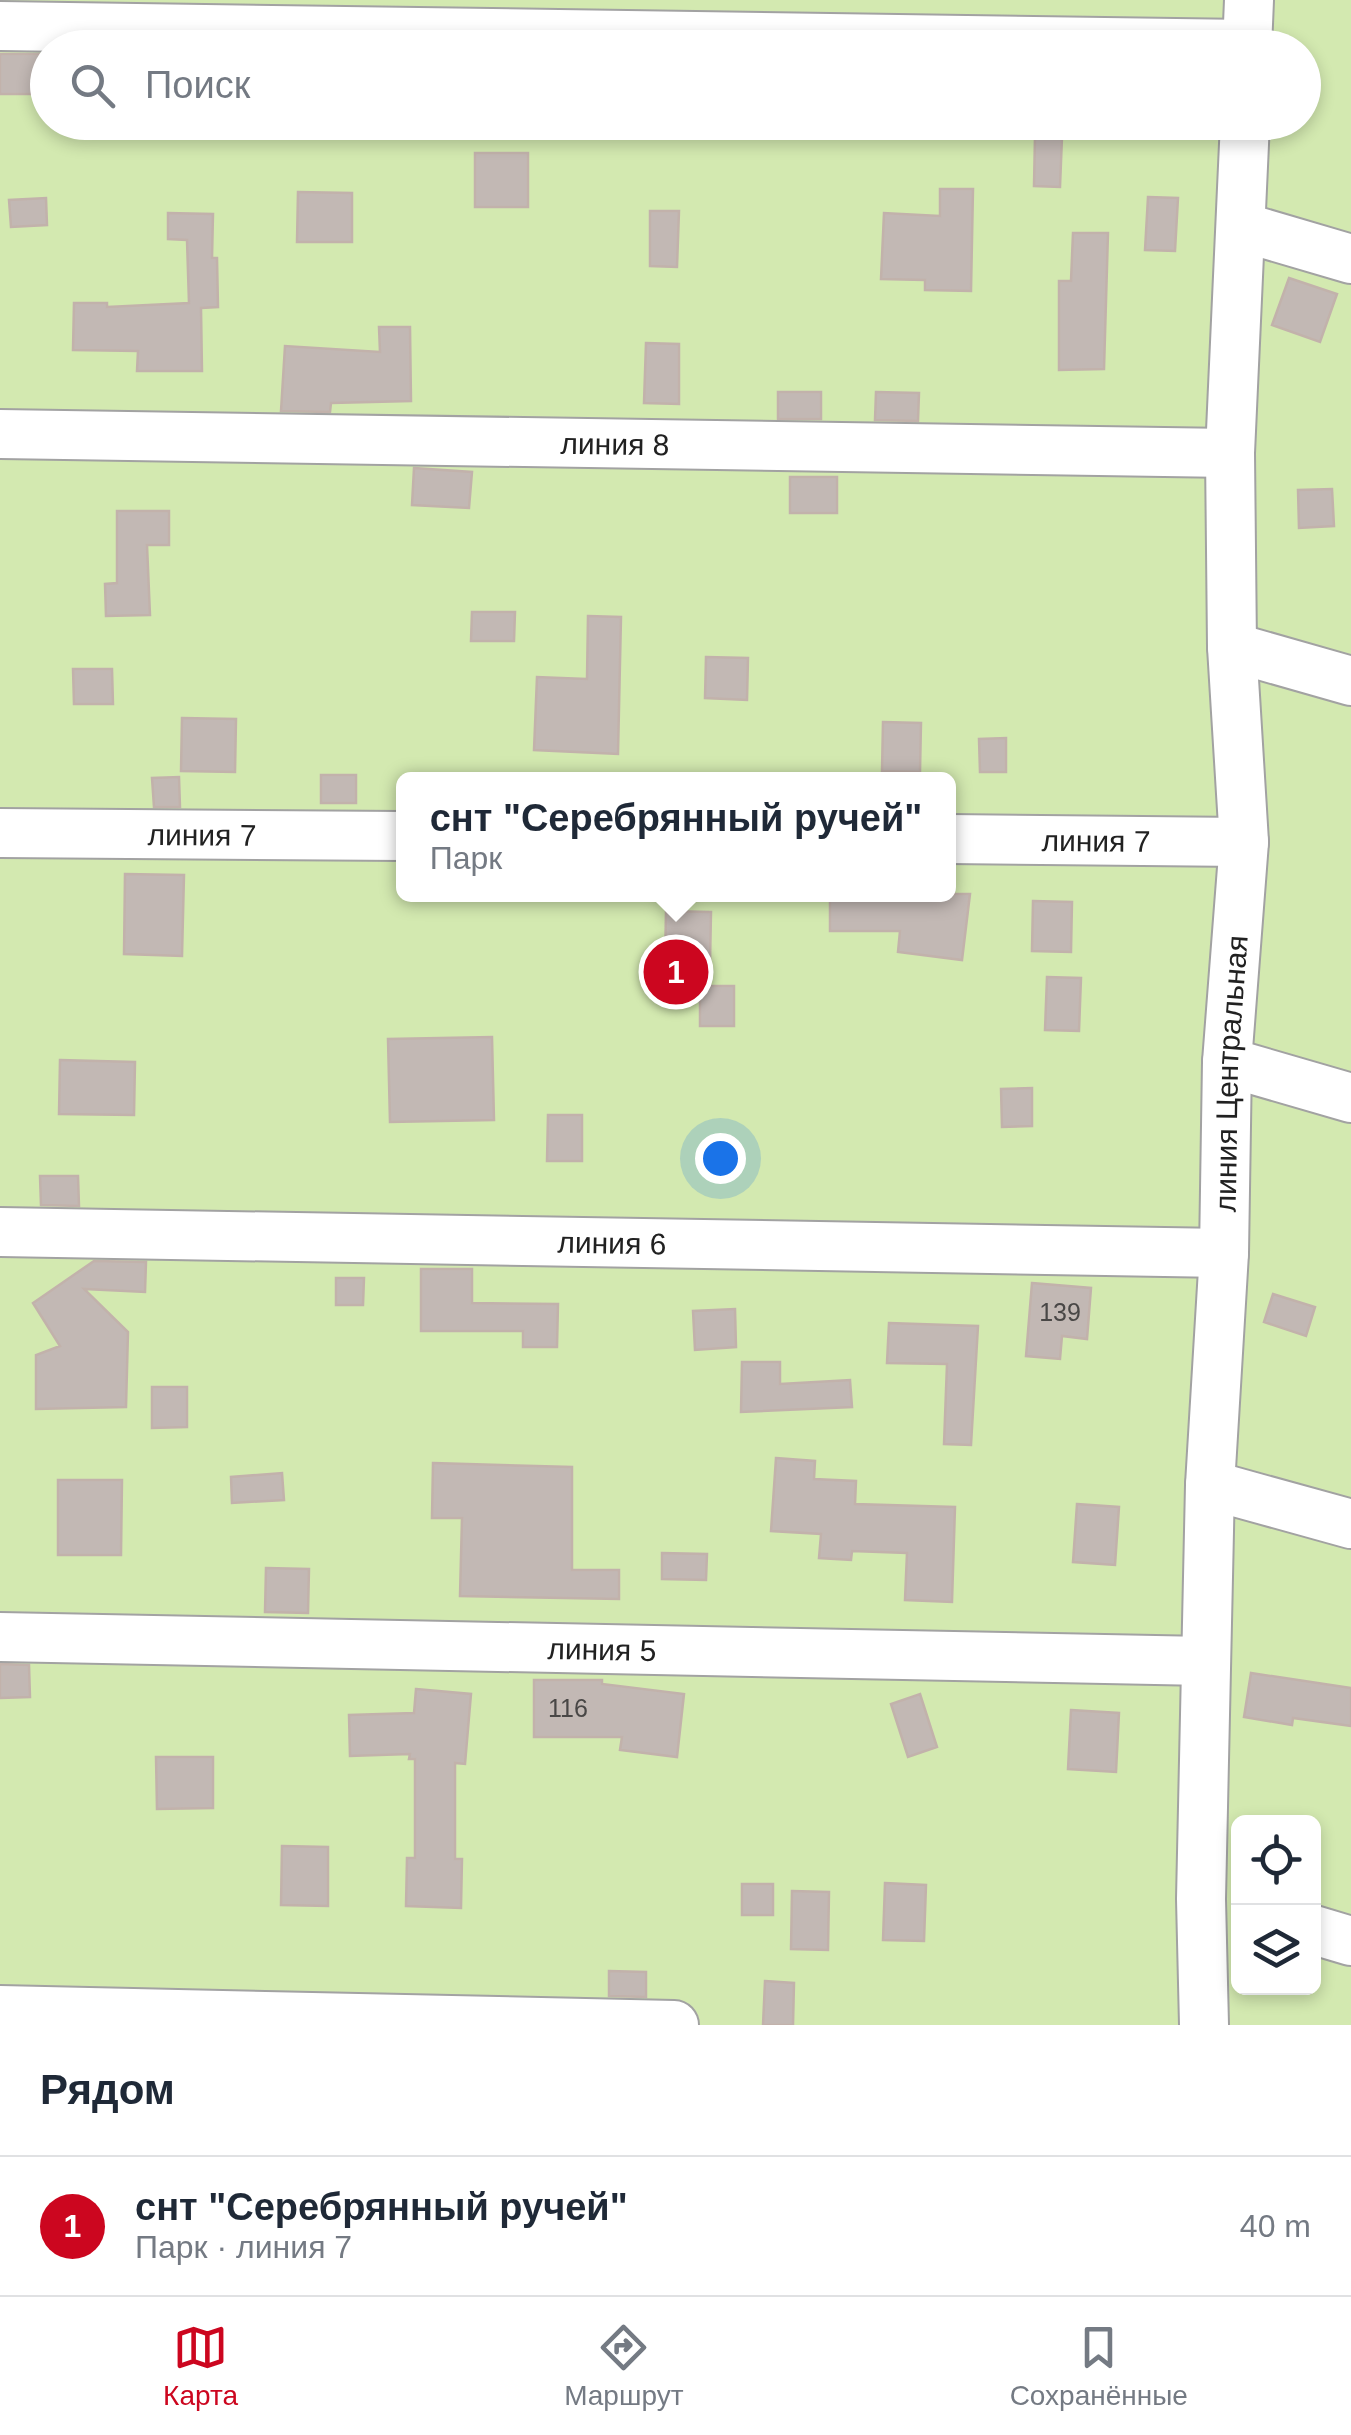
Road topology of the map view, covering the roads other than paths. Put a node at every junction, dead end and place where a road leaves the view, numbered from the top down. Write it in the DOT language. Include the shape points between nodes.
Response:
graph roads {
  1 [pos="0,26"];
  2 [pos="998,30"];
  3 [pos="1244,140"];
  4 [pos="1242,228"];
  5 [pos="1351,259"];
  6 [pos="0,434"];
  7 [pos="1230,453"];
  8 [pos="1232,646"];
  9 [pos="1351,681"];
  10 [pos="0,833"];
  11 [pos="396,836"];
  12 [pos="956,840"];
  13 [pos="1244,842"];
  14 [pos="1228,1062"];
  15 [pos="1351,1098"];
  16 [pos="0,1232"];
  17 [pos="1224,1252"];
  18 [pos="1210,1485"];
  19 [pos="1351,1524"];
  20 [pos="0,1638"];
  21 [pos="1206,1662"];
  22 [pos="1220,1904"];
  23 [pos="1321,1932"];
  24 [pos="1351,1941"];
  25 [pos="0,2010"];
  26 [pos="674,2025"];
  27 [pos="1204,2025"];
  1 -- 2 [label="street"];
  3 -- 4 [label="street, линия Центральная"];
  4 -- 5 [label="street"];
  4 -- 7 [label="street, линия Центральная"];
  6 -- 7 [label="street, линия 8"];
  7 -- 8 [label="street, линия Центральная"];
  8 -- 9 [label="street"];
  8 -- 13 [label="street, линия Центральная"];
  10 -- 11 [label="street, линия 7"];
  12 -- 13 [label="street, линия 7"];
  13 -- 14 [label="street, линия Центральная"];
  14 -- 15 [label="street"];
  14 -- 17 [label="street, линия Центральная"];
  16 -- 17 [label="street, линия 6"];
  17 -- 18 [label="street, линия Центральная"];
  18 -- 19 [label="street"];
  18 -- 21 [label="street, линия Центральная"];
  20 -- 21 [label="street, линия 5"];
  21 -- 22 [label="street, линия Центральная"];
  22 -- 27 [label="street, линия Центральная"];
  23 -- 24 [label="street"];
  25 -- 26 [label="street"];
}
